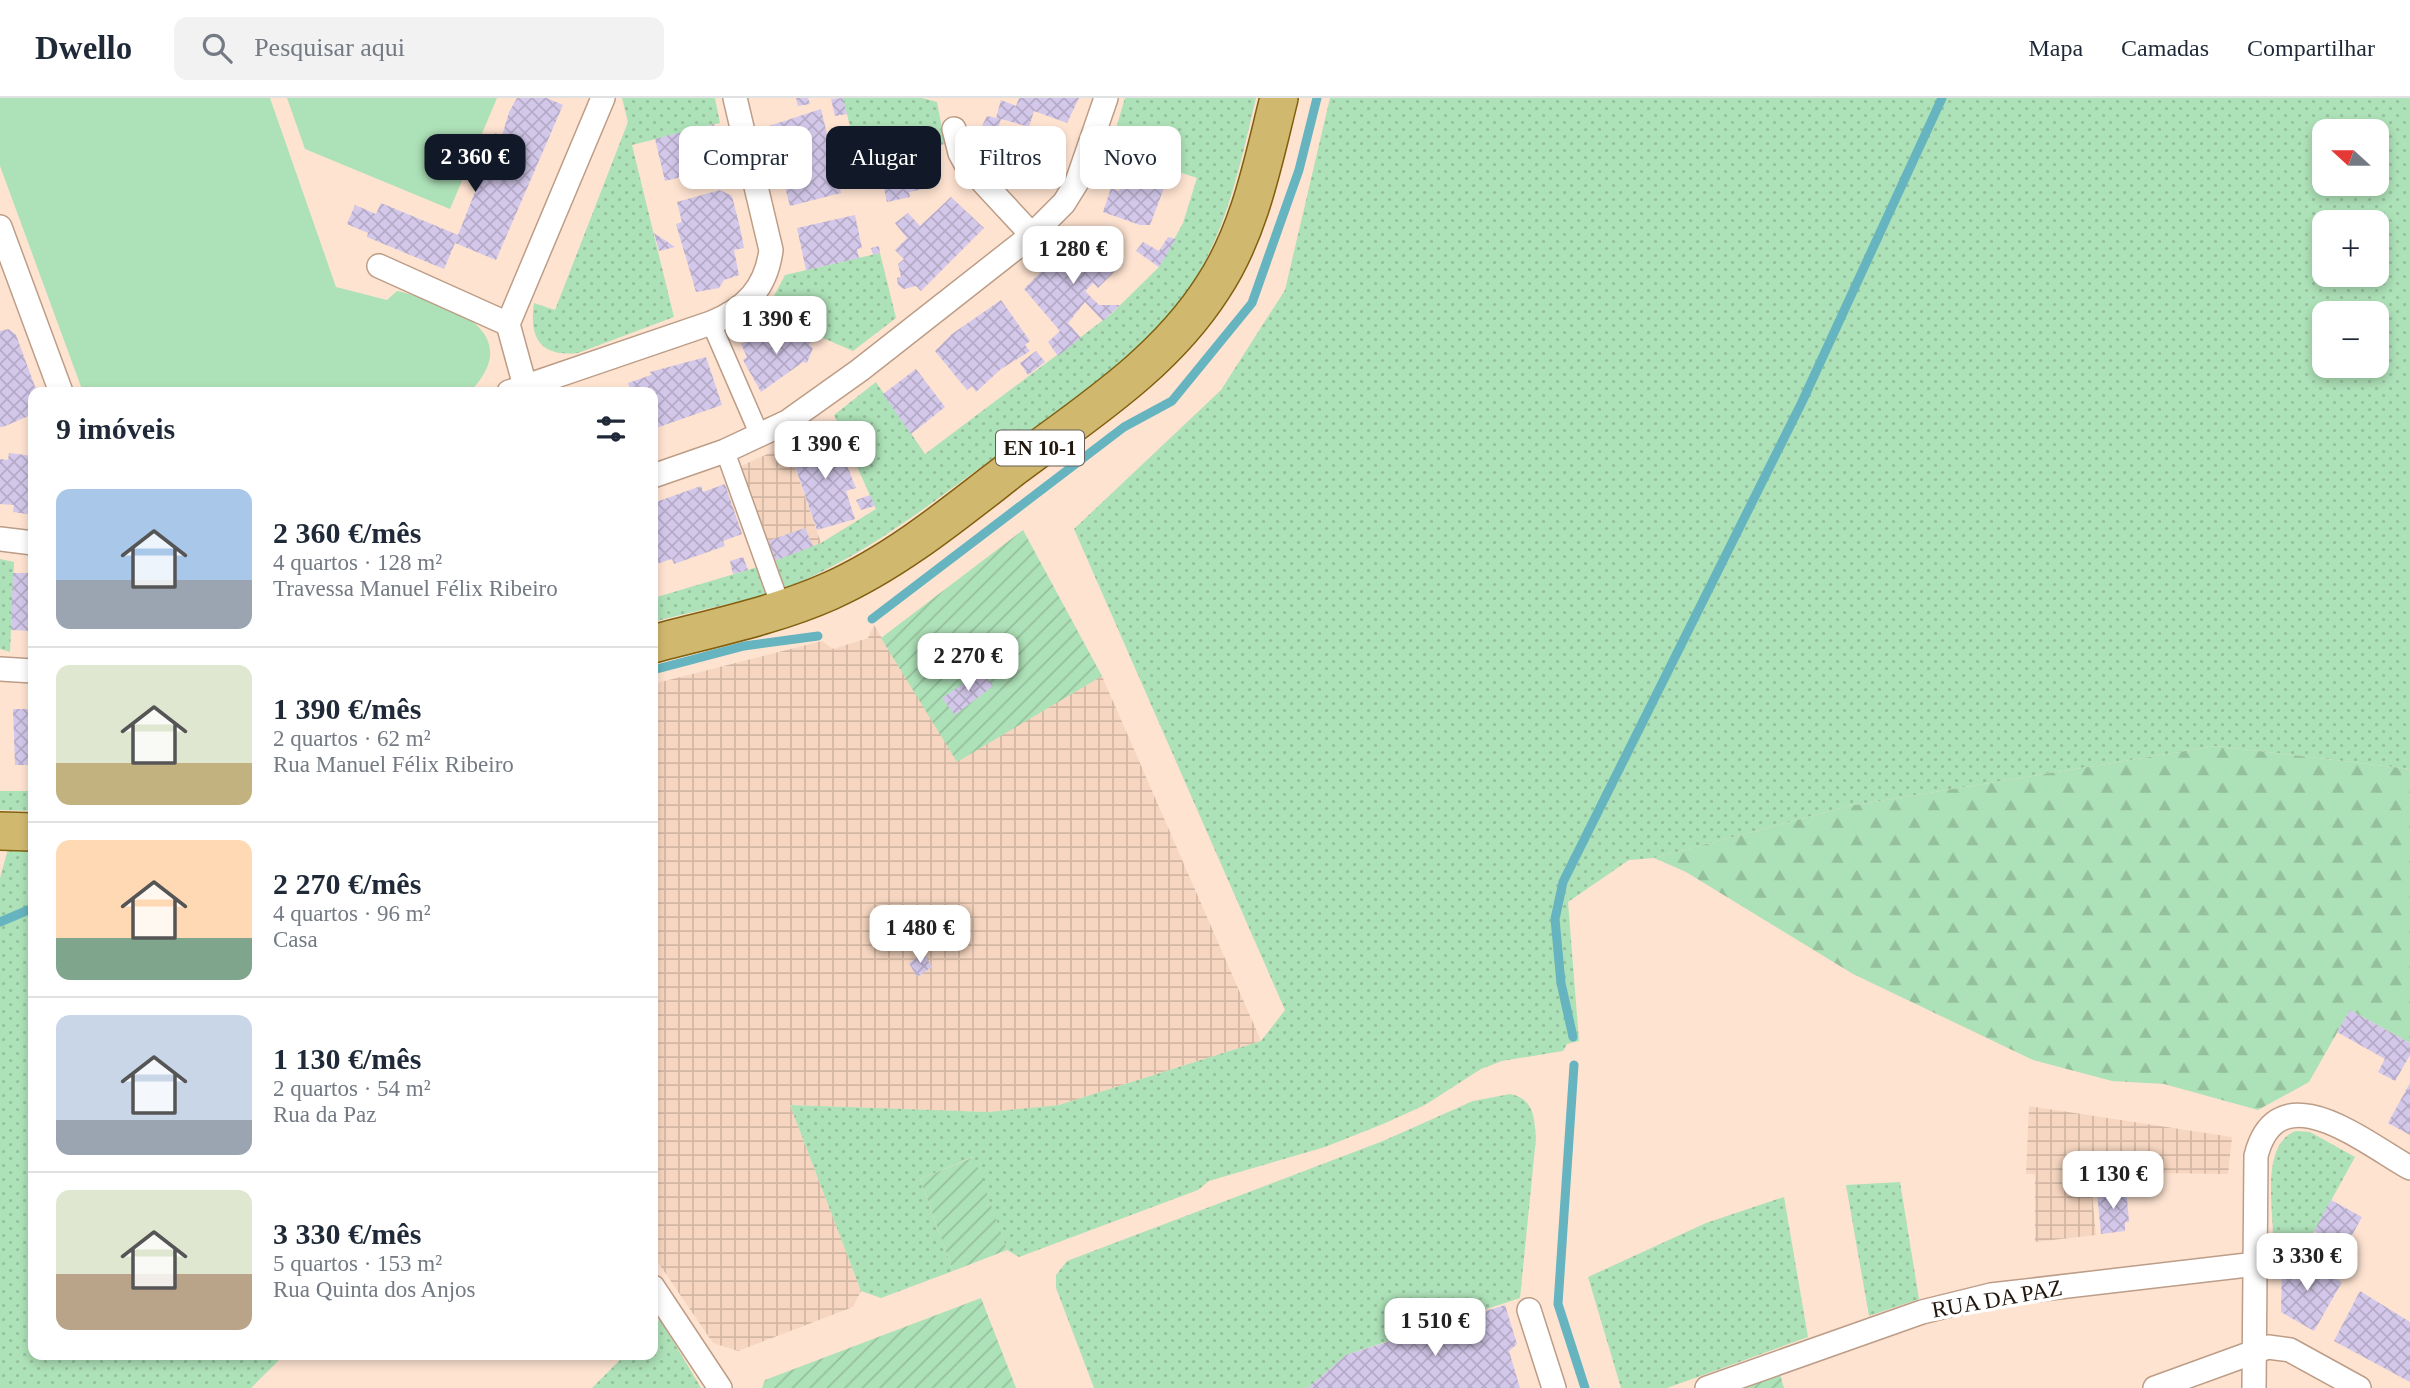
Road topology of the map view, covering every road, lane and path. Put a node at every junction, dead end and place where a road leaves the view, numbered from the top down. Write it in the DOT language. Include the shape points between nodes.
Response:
graph roads {
  1 [pos="603,98"];
  2 [pos="735,98"];
  3 [pos="1106,98"];
  4 [pos="1279,98"];
  5 [pos="954,129"];
  6 [pos="0,227"];
  7 [pos="1032,235"];
  8 [pos="379,266"];
  9 [pos="711,323"];
  10 [pos="508,324"];
  11 [pos="59,387"];
  12 [pos="517,387"];
  13 [pos="523,387"];
  14 [pos="760,436"];
  15 [pos="725,451"];
  16 [pos="658,473"];
  17 [pos="0,539"];
  18 [pos="28,542"];
  19 [pos="776,593"];
  20 [pos="658,643"];
  21 [pos="0,669"];
  22 [pos="28,671"];
  23 [pos="0,831"];
  24 [pos="28,832"];
  25 [pos="2410,1168"];
  26 [pos="2256,1264"];
  27 [pos="658,1295"];
  28 [pos="1529,1310"];
  29 [pos="2256,1350"];
  30 [pos="720,1388"];
  31 [pos="1554,1388"];
  32 [pos="1707,1388"];
  33 [pos="2155,1388"];
  34 [pos="2254,1388"];
  35 [pos="2359,1388"];
  1 -- 10 [label="street"];
  2 -- 9 [label="street" via="771,250 769,269 749,302"];
  3 -- 7 [label="street" via="1077,182 1064,203"];
  4 -- 20 [label="main road, EN 10-1" via="1245,219 1215,285 1192,319 1135,375 961,509 863,574 781,609"];
  5 -- 7 [label="street" via="966,164"];
  6 -- 11 [label="street"];
  7 -- 14 [label="street" via="828,394"];
  8 -- 10 [label="street"];
  9 -- 13 [label="street"];
  9 -- 14 [label="street"];
  10 -- 12 [label="street"];
  14 -- 15 [label="street"];
  15 -- 16 [label="street"];
  15 -- 19 [label="street"];
  17 -- 18 [label="street"];
  21 -- 22 [label="street"];
  23 -- 24 [label="main road"];
  25 -- 26 [label="street" via="2302,1113 2267,1128 2256,1156"];
  26 -- 29 [label="street"];
  26 -- 32 [label="street, RUA DA PAZ" via="1991,1295 1922,1312"];
  27 -- 30 [label="street"];
  28 -- 31 [label="street"];
  29 -- 33 [label="street"];
  29 -- 34 [label="street"];
  29 -- 35 [label="street" via="2290,1350"];
}
